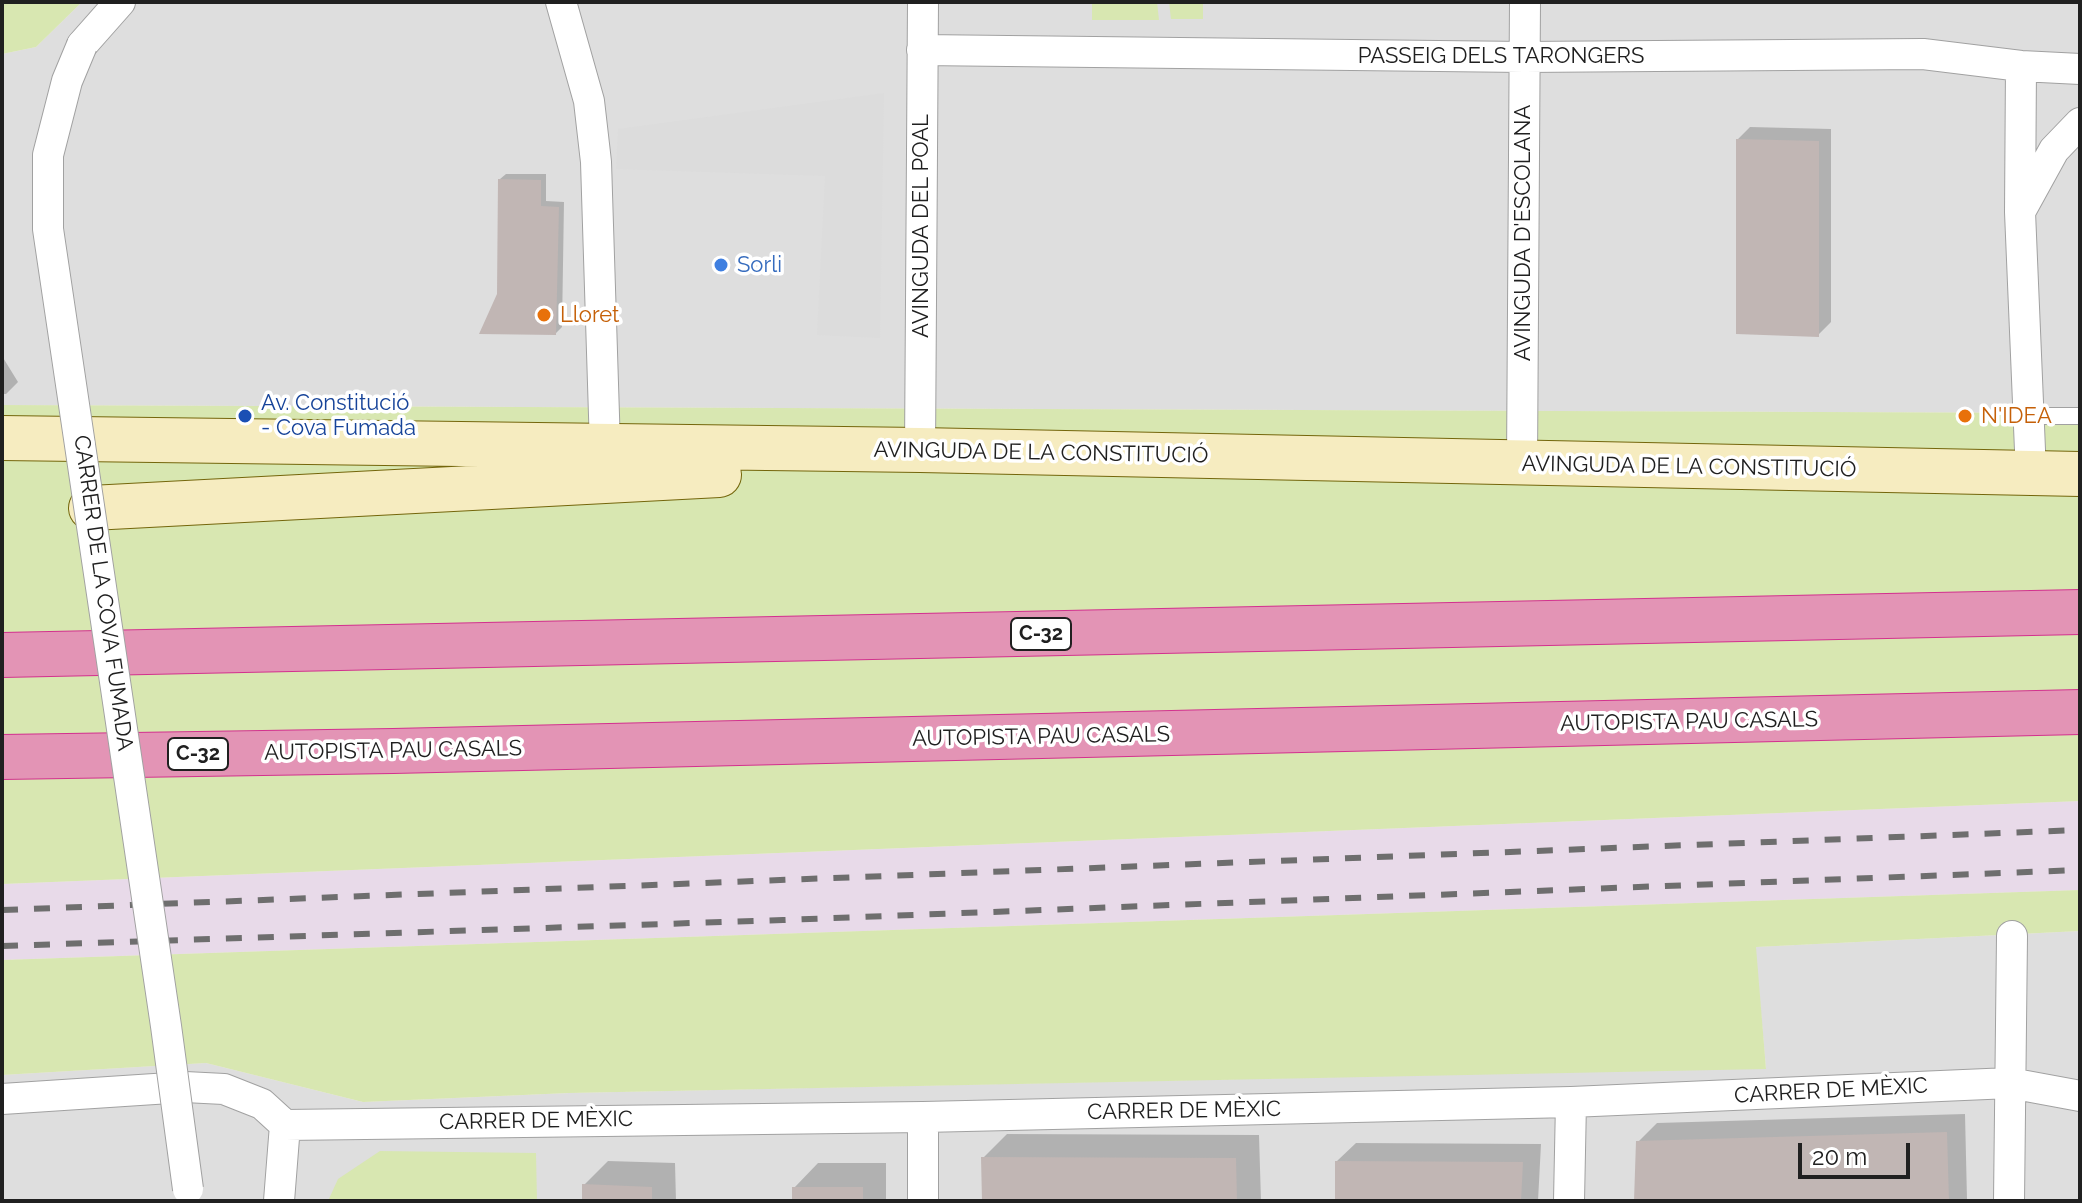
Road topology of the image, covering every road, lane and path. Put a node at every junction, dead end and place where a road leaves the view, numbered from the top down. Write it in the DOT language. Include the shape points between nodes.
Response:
graph roads {
  1 [pos="561,2"];
  2 [pos="923,2"];
  3 [pos="1525,2"];
  4 [pos="123,5"];
  5 [pos="922,50"];
  6 [pos="1524,57"];
  7 [pos="2021,66"];
  8 [pos="2080,69"];
  9 [pos="2080,123"];
  10 [pos="2020,212"];
  11 [pos="2029,416"];
  12 [pos="2080,416"];
  13 [pos="2,438"];
  14 [pos="605,447"];
  15 [pos="900,450"];
  16 [pos="1522,463"];
  17 [pos="2031,474"];
  18 [pos="2080,474"];
  19 [pos="91,508"];
  20 [pos="2080,612"];
  21 [pos="2,655"];
  22 [pos="2080,712"];
  23 [pos="2,757"];
  24 [pos="2012,936"];
  25 [pos="2010,1083"];
  26 [pos="2080,1096"];
  27 [pos="2,1099"];
  28 [pos="1571,1102"];
  29 [pos="923,1117"];
  30 [pos="285,1125"];
  31 [pos="188,1195"];
  32 [pos="279,1201"];
  33 [pos="923,1201"];
  34 [pos="1569,1201"];
  35 [pos="2009,1201"];
  1 -- 14 [label="street" via="589,101 596,162"];
  2 -- 5 [label="street, AVINGUDA DEL POAL"];
  3 -- 6 [label="street, AVINGUDA D'ESCOLANA"];
  4 -- 19 [label="street, CARRER DE LA COVA FUMADA, bridge" via="82,45 48,155 48,229"];
  5 -- 6 [label="street, PASSEIG DELS TARONGERS"];
  5 -- 15 [label="street, AVINGUDA DEL POAL"];
  6 -- 7 [label="street, PASSEIG DELS TARONGERS" via="1923,54"];
  6 -- 16 [label="street, AVINGUDA D'ESCOLANA"];
  7 -- 8 [label="street, PASSEIG DELS TARONGERS"];
  7 -- 10 [label="street"];
  9 -- 10 [label="street" via="2054,150"];
  10 -- 11 [label="street"];
  11 -- 12 [label="lane"];
  11 -- 17 [label="street"];
  13 -- 14 [label="street, AVINGUDA DE LA CONSTITUCIÓ"];
  14 -- 15 [label="street, AVINGUDA DE LA CONSTITUCIÓ"];
  15 -- 16 [label="street, AVINGUDA DE LA CONSTITUCIÓ"];
  15 -- 19 [label="street" via="780,472"];
  16 -- 17 [label="street, AVINGUDA DE LA CONSTITUCIÓ"];
  17 -- 18 [label="street, AVINGUDA DE LA CONSTITUCIÓ"];
  19 -- 31 [label="street, CARRER DE LA COVA FUMADA, bridge"];
  20 -- 21 [label="highway, C-32"];
  22 -- 23 [label="highway, AUTOPISTA PAU CASALS / C-32"];
  24 -- 25 [label="street"];
  25 -- 26 [label="street, CARRER DE MÈXIC"];
  25 -- 28 [label="street, CARRER DE MÈXIC"];
  25 -- 35 [label="street"];
  27 -- 30 [label="street" via="224,1089 262,1104"];
  28 -- 29 [label="street, CARRER DE MÈXIC"];
  28 -- 34 [label="street"];
  29 -- 30 [label="street, CARRER DE MÈXIC"];
  29 -- 33 [label="street"];
  30 -- 32 [label="street"];
}
